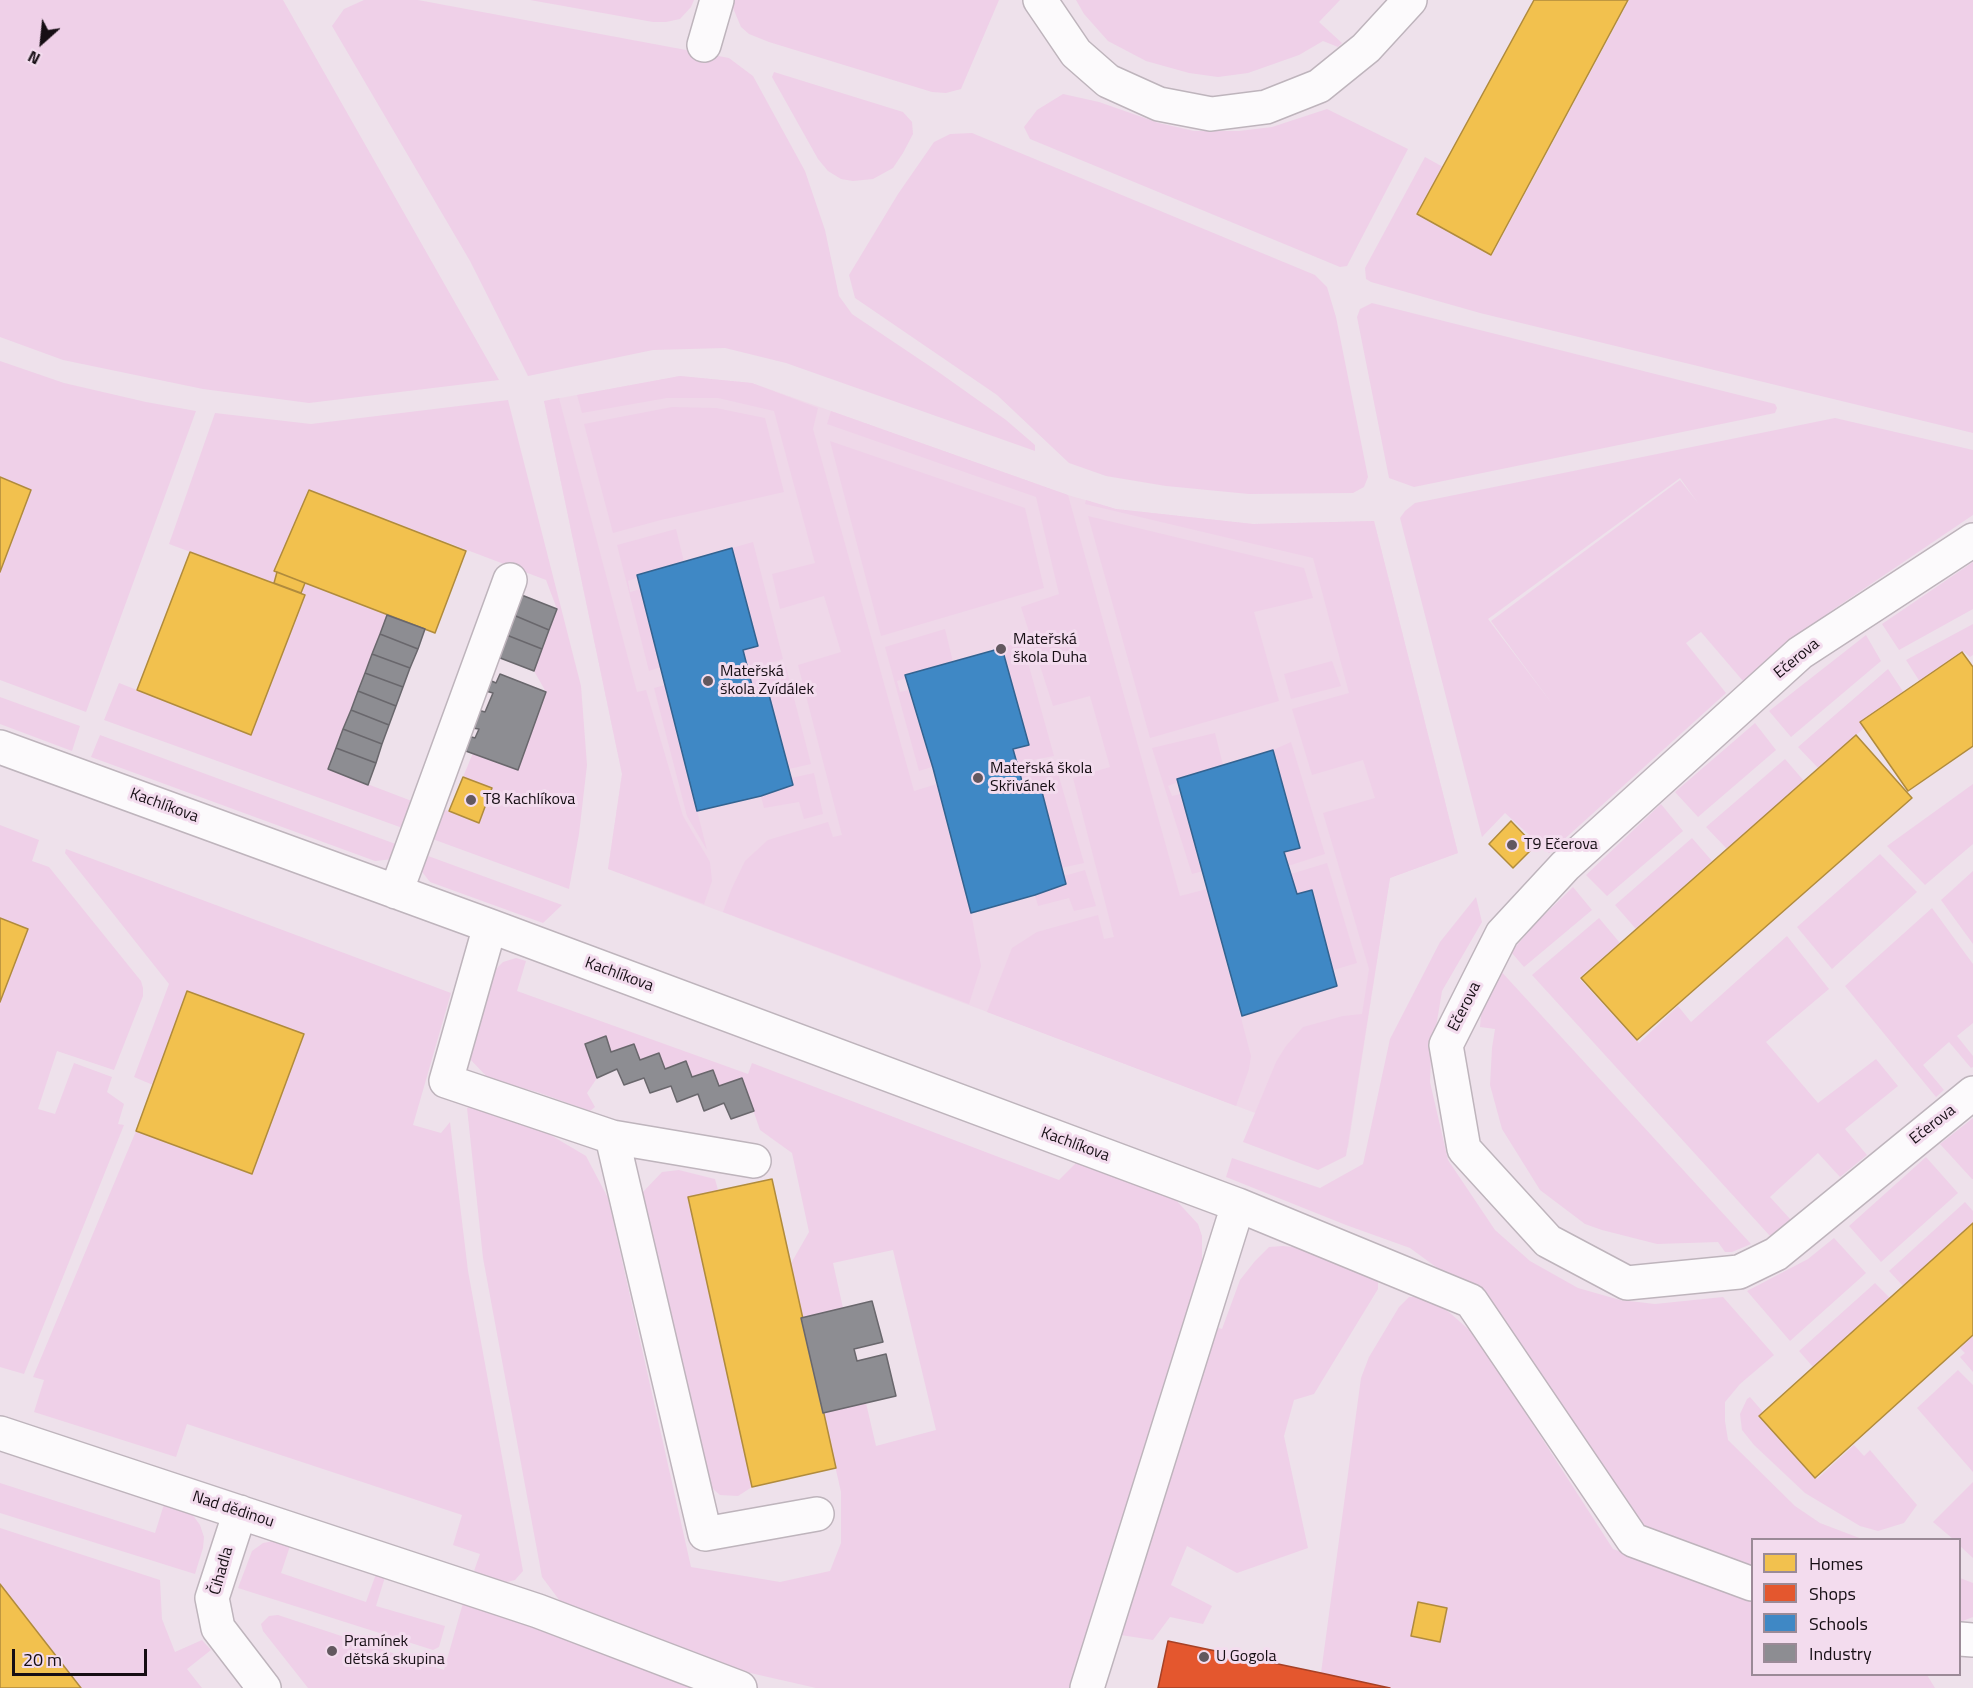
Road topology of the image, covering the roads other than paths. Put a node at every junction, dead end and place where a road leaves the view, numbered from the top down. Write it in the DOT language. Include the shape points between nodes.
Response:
graph roads {
  1 [pos="717,0"];
  2 [pos="1040,0"];
  3 [pos="1410,0"];
  4 [pos="705,45"];
  5 [pos="1973,540"];
  6 [pos="510,580"];
  7 [pos="0,747"];
  8 [pos="396,892"];
  9 [pos="490,926"];
  10 [pos="1973,1093"];
  11 [pos="612,1137"];
  12 [pos="754,1161"];
  13 [pos="1238,1205"];
  14 [pos="0,1433"];
  15 [pos="240,1512"];
  16 [pos="817,1514"];
  17 [pos="1751,1584"];
  18 [pos="264,1688"];
  19 [pos="740,1688"];
  20 [pos="1087,1688"];
  1 -- 4 [label="street"];
  2 -- 3 [label="street" via="1076,53 1108,81 1160,104 1211,114 1266,107 1319,86 1366,48"];
  5 -- 10 [label="street, Ečerova" via="1800,652 1565,866 1502,934 1446,1045 1464,1149 1548,1241 1627,1283 1739,1272 1776,1254"];
  6 -- 8 [label="street"];
  7 -- 8 [label="street, Kachlíkova"];
  8 -- 9 [label="street, Kachlíkova"];
  9 -- 11 [label="street" via="446,1081"];
  9 -- 13 [label="street, Kachlíkova"];
  11 -- 12 [label="street"];
  11 -- 16 [label="street" via="705,1534"];
  13 -- 17 [label="street, Kachlíkova" via="1471,1301 1633,1540"];
  13 -- 20 [label="street"];
  14 -- 15 [label="street, Nad dědinou"];
  15 -- 18 [label="street, Čihadla" via="212,1598 218,1628"];
  15 -- 19 [label="street, Nad dědinou" via="538,1611"];
}
